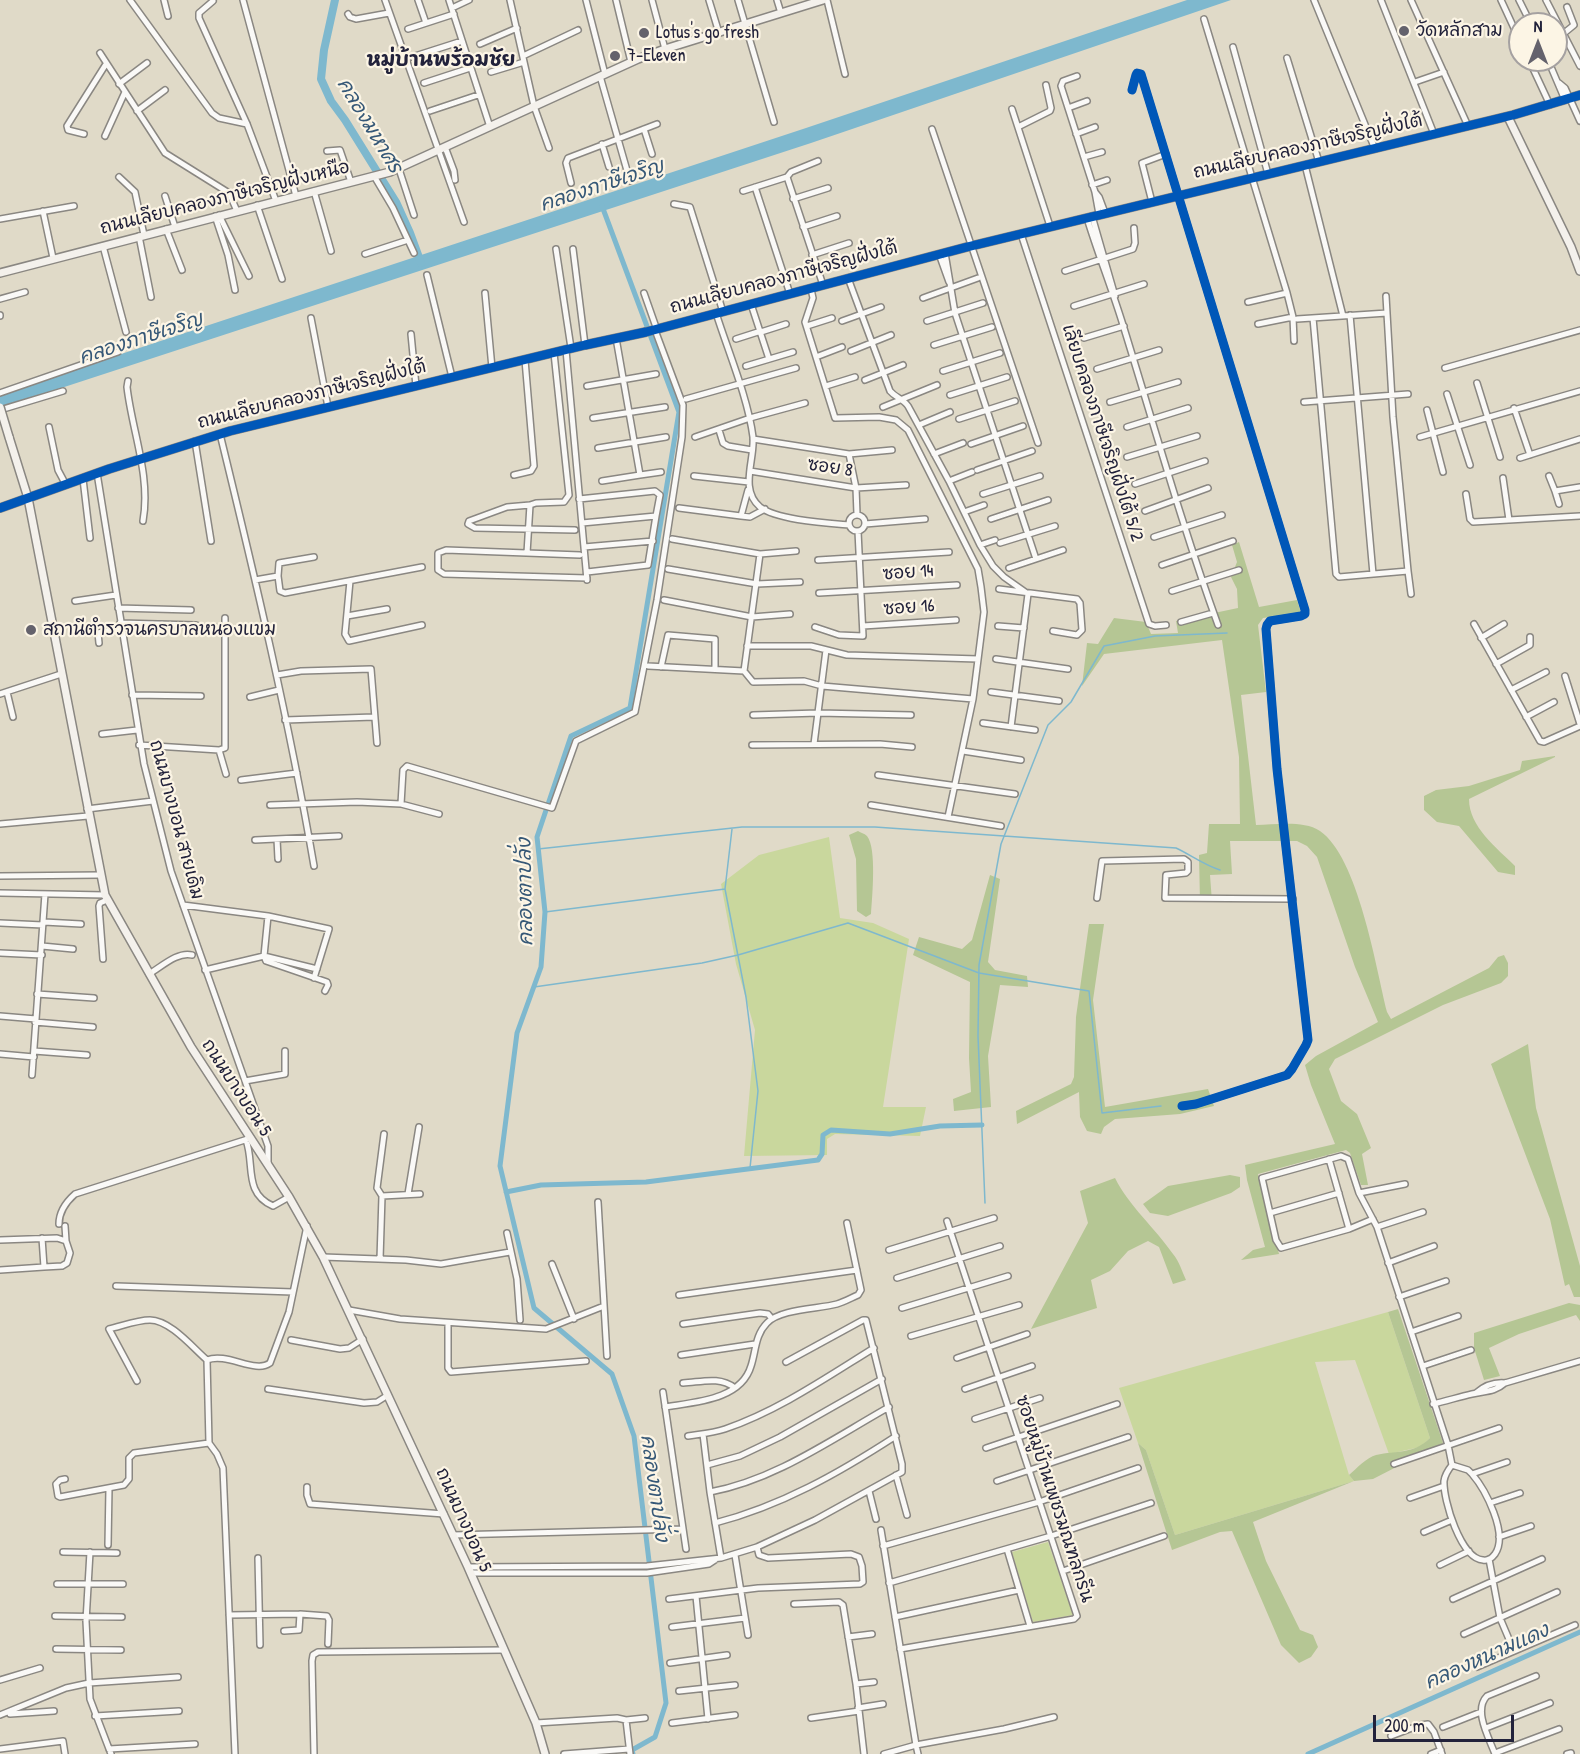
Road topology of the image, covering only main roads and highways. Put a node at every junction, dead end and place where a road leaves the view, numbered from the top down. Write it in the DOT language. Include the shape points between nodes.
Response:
graph roads {
  1 [pos="825,0"];
  2 [pos="811,2"];
  3 [pos="1580,95"];
  4 [pos="1508,117"];
  5 [pos="1580,271"];
  6 [pos="0,273"];
  7 [pos="0,408"];
  8 [pos="28,498"];
  9 [pos="0,508"];
  10 [pos="545,1754"];
  1 -- 2 [label="main road, ถนนเลียบคลองภาษีเจริญฝั่งเหนือ"];
  2 -- 6 [label="main road, ถนนเลียบคลองภาษีเจริญฝั่งเหนือ" via="631,62 390,172"];
  3 -- 4 [label="main road, ถนนเลียบคลองภาษีเจริญฝั่งใต้"];
  4 -- 5 [label="main road"];
  4 -- 8 [label="main road, ถนนเลียบคลองภาษีเจริญฝั่งใต้" via="1050,226 653,331 220,434"];
  7 -- 8 [label="main road, ถนนบางบอน 5, bridge"];
  8 -- 9 [label="main road, ถนนเลียบคลองภาษีเจริญฝั่งใต้"];
  8 -- 10 [label="main road, ถนนบางบอน 5" via="106,897 191,1047 313,1237 470,1570 536,1723"];
}
